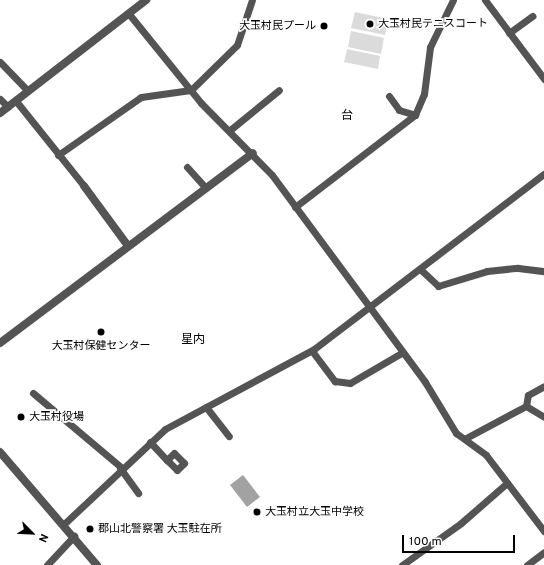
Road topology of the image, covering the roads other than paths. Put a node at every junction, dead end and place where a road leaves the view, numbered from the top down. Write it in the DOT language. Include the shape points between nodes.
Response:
graph roads {
  1 [pos="146,0"];
  2 [pos="252,0"];
  3 [pos="453,0"];
  4 [pos="485,0"];
  5 [pos="129,14"];
  6 [pos="532,16"];
  7 [pos="510,33"];
  8 [pos="0,62"];
  9 [pos="544,79"];
  10 [pos="191,90"];
  11 [pos="279,90"];
  12 [pos="28,91"];
  13 [pos="390,96"];
  14 [pos="0,99"];
  15 [pos="16,101"];
  16 [pos="8,107"];
  17 [pos="0,113"];
  18 [pos="415,115"];
  19 [pos="230,130"];
  20 [pos="253,152"];
  21 [pos="58,155"];
  22 [pos="187,167"];
  23 [pos="544,174"];
  24 [pos="84,186"];
  25 [pos="206,188"];
  26 [pos="295,207"];
  27 [pos="128,246"];
  28 [pos="420,269"];
  29 [pos="544,271"];
  30 [pos="370,307"];
  31 [pos="0,343"];
  32 [pos="312,351"];
  33 [pos="403,352"];
  34 [pos="544,386"];
  35 [pos="33,393"];
  36 [pos="526,406"];
  37 [pos="206,407"];
  38 [pos="544,417"];
  39 [pos="229,436"];
  40 [pos="466,438"];
  41 [pos="150,442"];
  42 [pos="0,452"];
  43 [pos="167,460"];
  44 [pos="121,468"];
  45 [pos="507,483"];
  46 [pos="138,493"];
  47 [pos="64,523"];
  48 [pos="544,531"];
  49 [pos="74,536"];
  50 [pos="544,552"];
  51 [pos="47,565"];
  52 [pos="98,565"];
  53 [pos="402,565"];
  54 [pos="527,565"];
  1 -- 5 [label="street"];
  2 -- 10 [label="street" via="237,45"];
  3 -- 18 [label="street" via="430,48 424,94"];
  4 -- 7 [label="street"];
  5 -- 10 [label="street"];
  5 -- 12 [label="street"];
  6 -- 7 [label="street"];
  7 -- 9 [label="street"];
  8 -- 12 [label="street"];
  10 -- 19 [label="street"];
  10 -- 21 [label="street" via="141,97"];
  11 -- 19 [label="street"];
  12 -- 15 [label="street"];
  13 -- 18 [label="street" via="399,110"];
  14 -- 16 [label="street"];
  15 -- 16 [label="street"];
  15 -- 21 [label="street"];
  16 -- 17 [label="street"];
  18 -- 26 [label="street"];
  19 -- 20 [label="street"];
  20 -- 25 [label="street"];
  20 -- 26 [label="street"];
  21 -- 24 [label="street"];
  22 -- 25 [label="street"];
  23 -- 28 [label="street"];
  24 -- 27 [label="street"];
  25 -- 27 [label="street"];
  26 -- 30 [label="street"];
  27 -- 31 [label="street"];
  28 -- 29 [label="street" via="438,286 487,271 518,268"];
  28 -- 30 [label="street"];
  30 -- 32 [label="street"];
  30 -- 33 [label="street"];
  32 -- 33 [label="street" via="335,381 350,383"];
  32 -- 37 [label="street"];
  33 -- 40 [label="street" via="456,433"];
  34 -- 36 [label="street" via="528,395"];
  35 -- 44 [label="street"];
  36 -- 38 [label="street"];
  36 -- 40 [label="street"];
  37 -- 39 [label="street"];
  37 -- 41 [label="street" via="165,429"];
  40 -- 45 [label="street" via="486,455"];
  41 -- 43 [label="street"];
  41 -- 44 [label="street"];
  42 -- 47 [label="street"];
  44 -- 46 [label="street"];
  44 -- 47 [label="street"];
  45 -- 48 [label="street"];
  45 -- 53 [label="street" via="461,524"];
  47 -- 49 [label="street"];
  49 -- 51 [label="street"];
  49 -- 52 [label="street"];
  50 -- 54 [label="street"];
}
